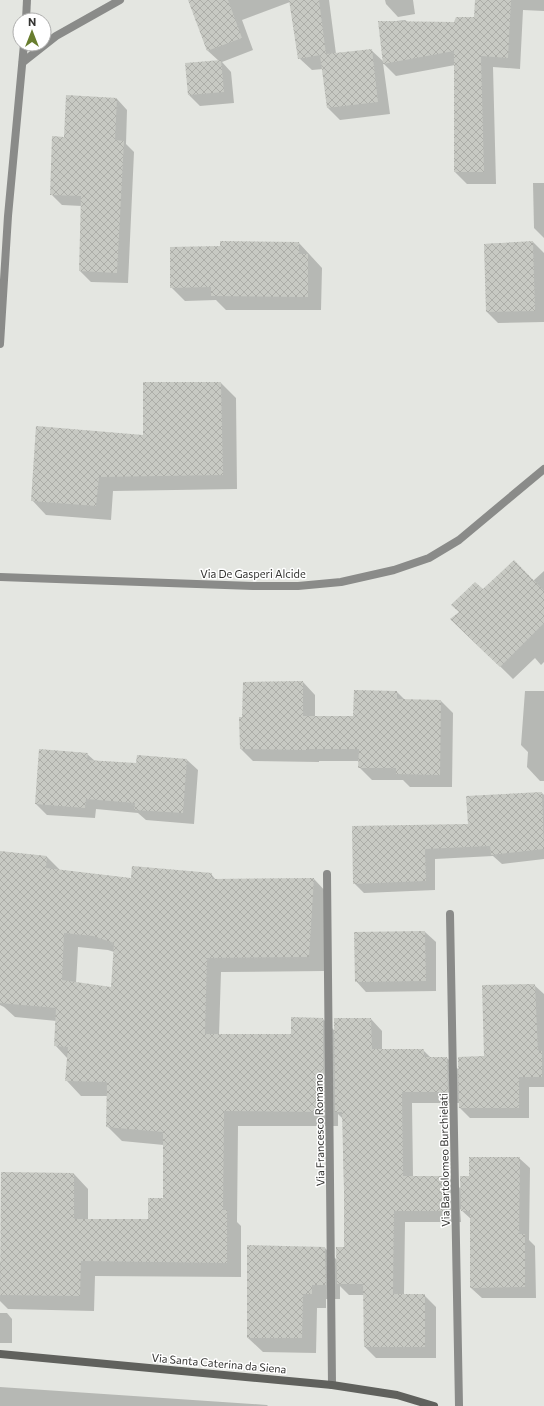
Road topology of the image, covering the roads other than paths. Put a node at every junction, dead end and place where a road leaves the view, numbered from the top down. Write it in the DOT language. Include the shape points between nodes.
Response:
graph roads {
  1 [pos="27,0"];
  2 [pos="120,0"];
  3 [pos="26,12"];
  4 [pos="24,52"];
  5 [pos="23,62"];
  6 [pos="0,344"];
  7 [pos="544,469"];
  8 [pos="0,577"];
  9 [pos="327,874"];
  10 [pos="450,914"];
  11 [pos="0,1354"];
  12 [pos="332,1385"];
  13 [pos="434,1406"];
  14 [pos="459,1406"];
  1 -- 3 [label="street"];
  2 -- 5 [label="street" via="56,36"];
  4 -- 5 [label="street"];
  5 -- 6 [label="street" via="8,216"];
  7 -- 8 [label="street, Via De Gasperi Alcide" via="459,540 429,558 394,570 341,582 298,586 253,586"];
  9 -- 12 [label="street, Via Francesco Romano"];
  10 -- 14 [label="street, Via Bartolomeo Burchielati"];
  11 -- 12 [label="street, Via Santa Caterina da Siena"];
  12 -- 13 [label="street, Via Santa Caterina da Siena" via="397,1395"];
}
